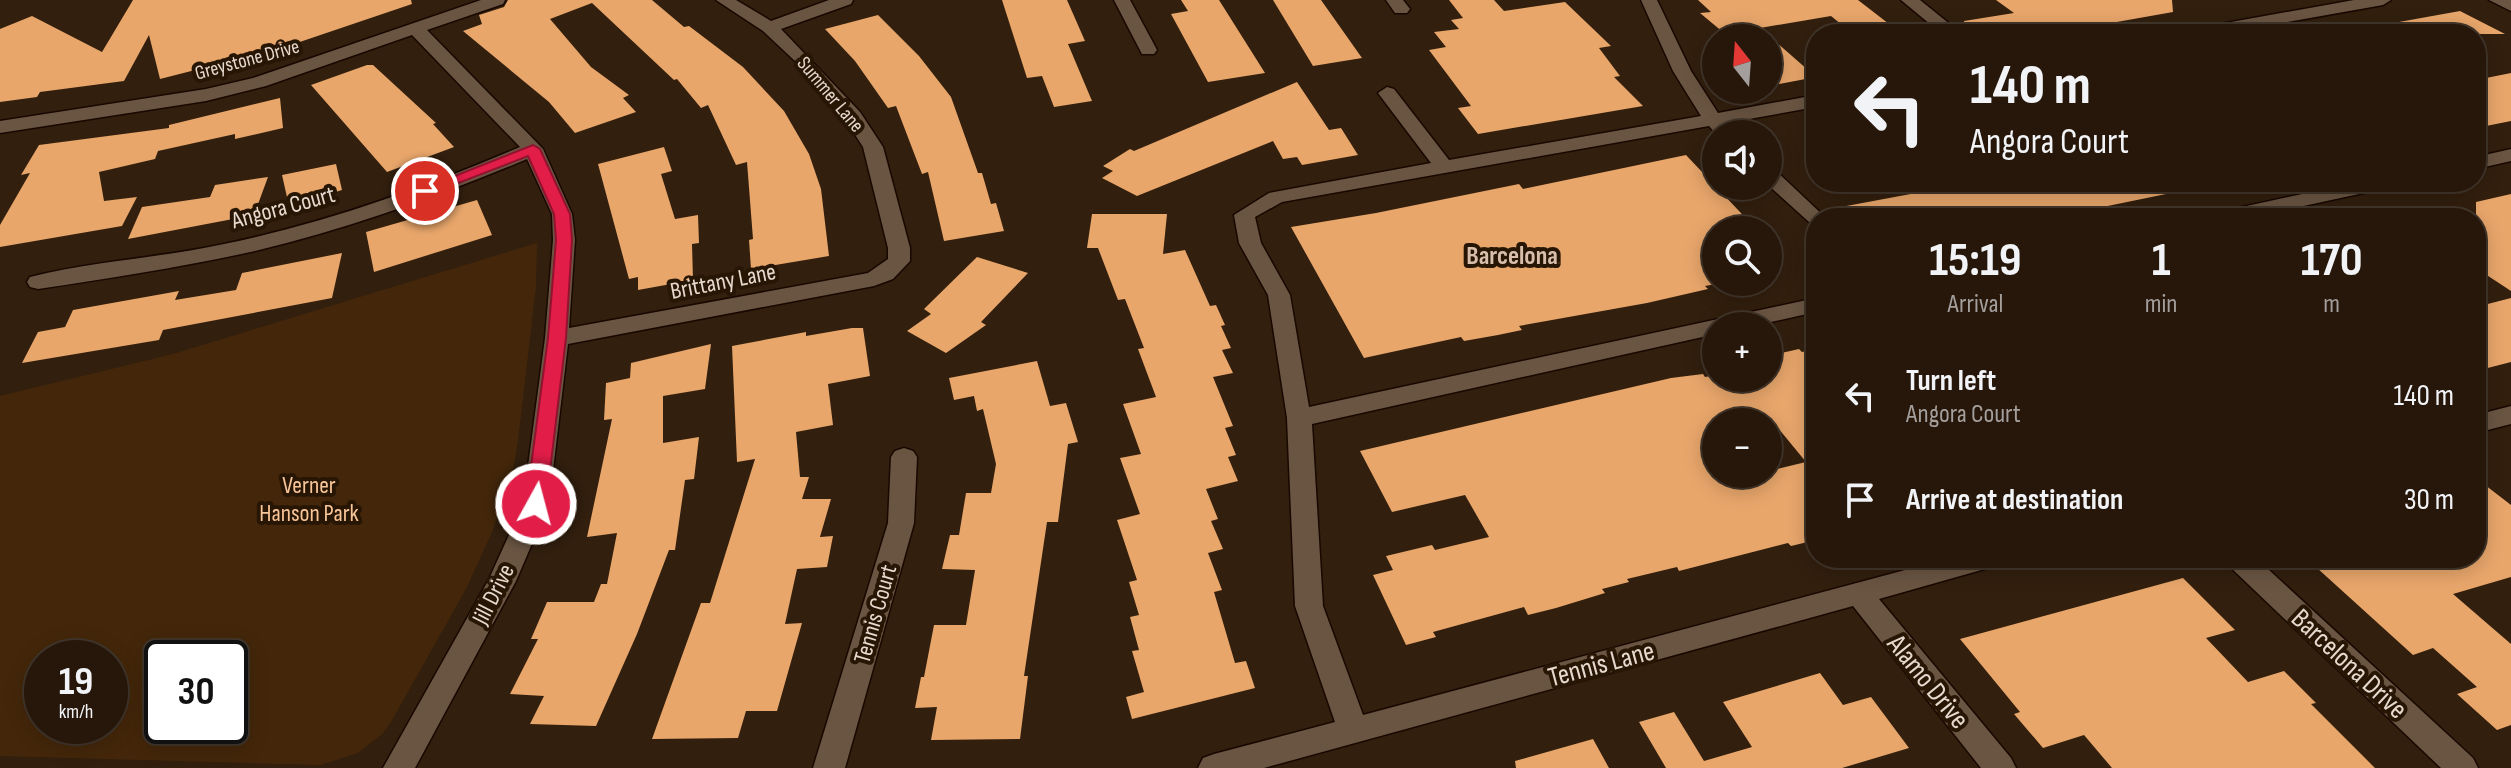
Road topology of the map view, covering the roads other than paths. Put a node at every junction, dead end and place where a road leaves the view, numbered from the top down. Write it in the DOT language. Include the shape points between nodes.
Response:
graph roads {
  1 [pos="497,0"];
  2 [pos="724,0"];
  3 [pos="845,0"];
  4 [pos="1122,0"];
  5 [pos="1649,0"];
  6 [pos="1909,0"];
  7 [pos="2383,0"];
  8 [pos="2497,0"];
  9 [pos="2511,6"];
  10 [pos="1940,24"];
  11 [pos="2248,24"];
  12 [pos="769,27"];
  13 [pos="416,29"];
  14 [pos="1148,50"];
  15 [pos="1387,93"];
  16 [pos="1806,104"];
  17 [pos="1715,120"];
  18 [pos="1746,120"];
  19 [pos="0,127"];
  20 [pos="1702,130"];
  21 [pos="533,149"];
  22 [pos="2511,155"];
  23 [pos="2486,161"];
  24 [pos="1444,167"];
  25 [pos="1782,187"];
  26 [pos="2340,192"];
  27 [pos="2266,208"];
  28 [pos="1806,209"];
  29 [pos="895,266"];
  30 [pos="38,282"];
  31 [pos="1806,307"];
  32 [pos="1782,312"];
  33 [pos="1702,330"];
  34 [pos="557,338"];
  35 [pos="2511,415"];
  36 [pos="1299,418"];
  37 [pos="2486,421"];
  38 [pos="904,457"];
  39 [pos="1953,568"];
  40 [pos="2249,568"];
  41 [pos="1859,594"];
  42 [pos="1353,729"];
  43 [pos="399,768"];
  44 [pos="829,768"];
  45 [pos="1214,768"];
  46 [pos="2000,768"];
  47 [pos="2462,768"];
  1 -- 13 [label="street, Greystone Drive"];
  2 -- 12 [label="street, Summer Lane"];
  3 -- 12 [label="street"];
  4 -- 14 [label="street"];
  5 -- 17 [label="street" via="1672,55"];
  6 -- 10 [label="street"];
  7 -- 11 [label="street"];
  8 -- 9 [label="street"];
  12 -- 29 [label="street, Summer Lane" via="853,116 873,147 899,248"];
  13 -- 19 [label="street, Greystone Drive" via="206,95"];
  13 -- 21 [label="street, Jill Drive"];
  15 -- 24 [label="street"];
  16 -- 18 [label="street"];
  20 -- 24 [label="street"];
  21 -- 30 [label="street, Angora Court" via="326,225 239,247"];
  21 -- 34 [label="street, Jill Drive" via="562,214"];
  22 -- 23 [label="street"];
  24 -- 36 [label="street" via="1276,197 1244,215 1250,243 1279,295"];
  25 -- 28 [label="street"];
  26 -- 27 [label="street"];
  29 -- 34 [label="street, Brittany Lane" via="874,279"];
  31 -- 32 [label="street"];
  33 -- 36 [label="street"];
  34 -- 43 [label="street, Jill Drive" via="536,504 502,581"];
  35 -- 37 [label="street"];
  36 -- 42 [label="street" via="1309,606"];
  38 -- 44 [label="street, Tennis Court" via="901,523"];
  39 -- 41 [label="street, Tennis Lane"];
  40 -- 47 [label="street, Barcelona Drive"];
  41 -- 42 [label="street, Tennis Lane"];
  41 -- 46 [label="street, Alamo Drive"];
  42 -- 45 [label="street, Tennis Lane"];
}
